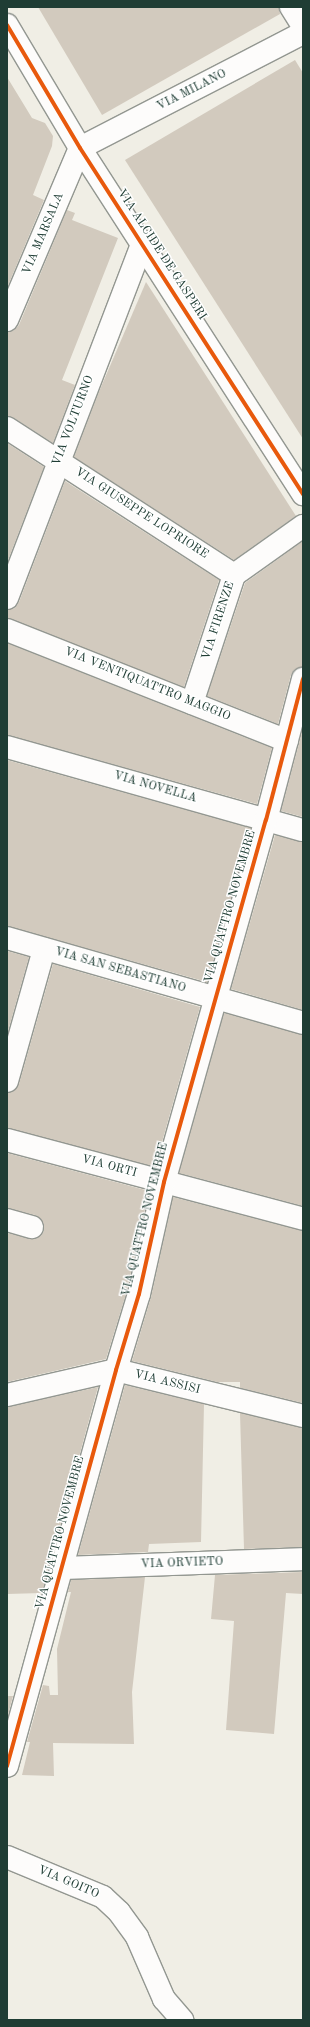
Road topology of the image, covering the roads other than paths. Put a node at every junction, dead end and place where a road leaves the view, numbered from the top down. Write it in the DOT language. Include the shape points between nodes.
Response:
graph roads {
  1 [pos="291,7"];
  2 [pos="7,25"];
  3 [pos="303,26"];
  4 [pos="303,33"];
  5 [pos="80,148"];
  6 [pos="142,244"];
  7 [pos="7,320"];
  8 [pos="7,428"];
  9 [pos="59,460"];
  10 [pos="303,494"];
  11 [pos="303,526"];
  12 [pos="234,575"];
  13 [pos="7,598"];
  14 [pos="7,630"];
  15 [pos="303,679"];
  16 [pos="192,703"];
  17 [pos="287,741"];
  18 [pos="7,747"];
  19 [pos="266,820"];
  20 [pos="303,830"];
  21 [pos="7,938"];
  22 [pos="44,949"];
  23 [pos="216,998"];
  24 [pos="303,1023"];
  25 [pos="7,1081"];
  26 [pos="7,1140"];
  27 [pos="164,1182"];
  28 [pos="303,1219"];
  29 [pos="7,1220"];
  30 [pos="32,1227"];
  31 [pos="116,1370"];
  32 [pos="7,1395"];
  33 [pos="303,1416"];
  34 [pos="303,1559"];
  35 [pos="61,1568"];
  36 [pos="7,1766"];
  37 [pos="7,1857"];
  38 [pos="182,2020"];
  1 -- 3 [label="street"];
  2 -- 5 [label="street, VIA ALCIDE DE GASPERI"];
  4 -- 5 [label="street, VIA MILANO"];
  5 -- 6 [label="street, VIA ALCIDE DE GASPERI"];
  5 -- 7 [label="street, VIA MARSALA"];
  6 -- 9 [label="street, VIA VOLTURNO"];
  6 -- 10 [label="street, VIA ALCIDE DE GASPERI"];
  8 -- 9 [label="street, VIA GIUSEPPE LOPRIORE"];
  9 -- 12 [label="street, VIA GIUSEPPE LOPRIORE"];
  9 -- 13 [label="street, VIA VOLTURNO"];
  11 -- 12 [label="street, VIA FIRENZE"];
  12 -- 16 [label="street, VIA FIRENZE"];
  14 -- 16 [label="street, VIA VENTIQUATTRO MAGGIO"];
  15 -- 17 [label="street, VIA QUATTRO NOVEMBRE"];
  16 -- 17 [label="street, VIA VENTIQUATTRO MAGGIO"];
  17 -- 19 [label="street, VIA QUATTRO NOVEMBRE"];
  18 -- 19 [label="street, VIA NOVELLA"];
  19 -- 20 [label="street, VIA NOVELLA"];
  19 -- 23 [label="street, VIA QUATTRO NOVEMBRE"];
  21 -- 22 [label="street, VIA SAN SEBASTIANO"];
  22 -- 23 [label="street, VIA SAN SEBASTIANO"];
  22 -- 25 [label="street"];
  23 -- 24 [label="street, VIA SAN SEBASTIANO"];
  23 -- 27 [label="street, VIA QUATTRO NOVEMBRE"];
  26 -- 27 [label="street, VIA ORTI"];
  27 -- 28 [label="street, VIA ORTI"];
  27 -- 31 [label="street, VIA QUATTRO NOVEMBRE" via="139,1294"];
  29 -- 30 [label="street"];
  31 -- 32 [label="street, VIA ASSISI"];
  31 -- 33 [label="street, VIA ASSISI"];
  31 -- 35 [label="street, VIA QUATTRO NOVEMBRE"];
  34 -- 35 [label="street, VIA ORVIETO"];
  35 -- 36 [label="street, VIA QUATTRO NOVEMBRE"];
  37 -- 38 [label="street, VIA GOITO" via="103,1897 120,1912 137,1936 164,1999"];
}
